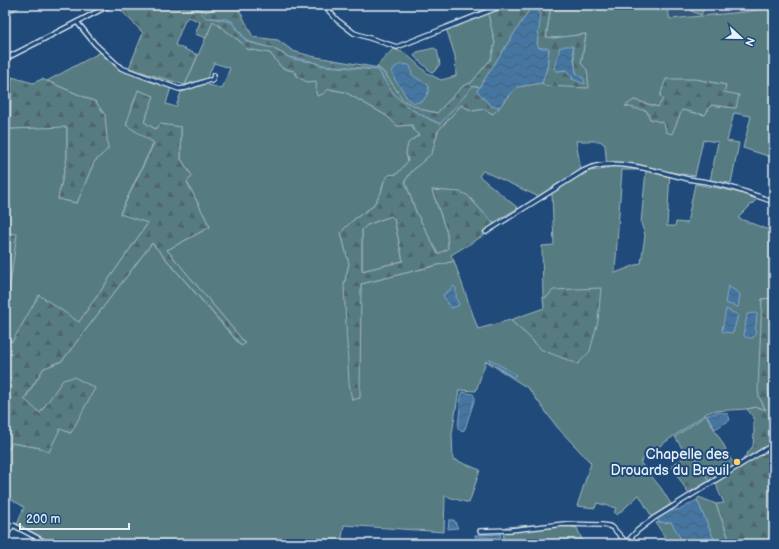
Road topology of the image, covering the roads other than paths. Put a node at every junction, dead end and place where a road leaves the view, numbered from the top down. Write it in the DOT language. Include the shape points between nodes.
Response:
graph roads {
  1 [pos="110,5"];
  2 [pos="324,5"];
  3 [pos="504,5"];
  4 [pos="77,22"];
  5 [pos="5,59"];
  6 [pos="214,76"];
  7 [pos="774,202"];
  8 [pos="486,232"];
  9 [pos="774,444"];
  10 [pos="480,531"];
  11 [pos="5,537"];
  12 [pos="627,543"];
  13 [pos="46,544"];
  1 -- 4 [label="street"];
  2 -- 3 [label="street" via="337,20 354,33 397,48"];
  4 -- 5 [label="street"];
  4 -- 6 [label="street" via="95,44 121,68 179,89 212,81"];
  7 -- 8 [label="street" via="723,185 638,166 595,166"];
  9 -- 12 [label="street" via="654,518 637,531"];
  10 -- 12 [label="street" via="564,524 602,525 613,528"];
  11 -- 13 [label="street" via="14,525"];
}
